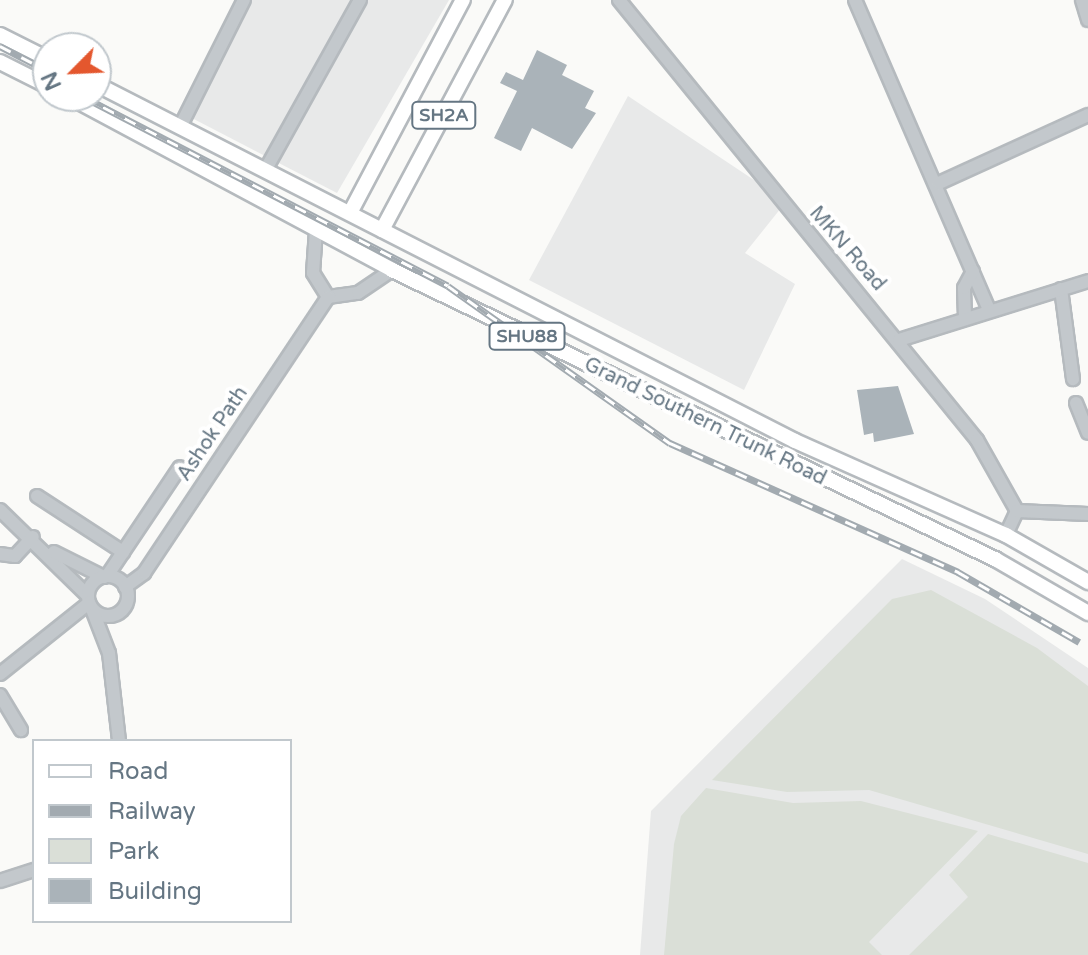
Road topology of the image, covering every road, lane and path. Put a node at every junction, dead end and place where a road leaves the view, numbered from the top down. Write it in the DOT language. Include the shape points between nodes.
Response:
graph roads {
  1 [pos="244,0"];
  2 [pos="360,0"];
  3 [pos="463,0"];
  4 [pos="505,0"];
  5 [pos="636,0"];
  6 [pos="855,0"];
  7 [pos="1082,0"];
  8 [pos="620,2"];
  9 [pos="1088,20"];
  10 [pos="0,35"];
  11 [pos="32,51"];
  12 [pos="0,62"];
  13 [pos="32,78"];
  14 [pos="112,92"];
  15 [pos="98,112"];
  16 [pos="1088,115"];
  17 [pos="180,127"];
  18 [pos="267,167"];
  19 [pos="939,183"];
  20 [pos="350,213"];
  21 [pos="316,230"];
  22 [pos="382,230"];
  23 [pos="392,270"];
  24 [pos="973,271"];
  25 [pos="1088,281"];
  26 [pos="1061,289"];
  27 [pos="328,297"];
  28 [pos="989,309"];
  29 [pos="965,317"];
  30 [pos="899,340"];
  31 [pos="1073,379"];
  32 [pos="1076,403"];
  33 [pos="1088,433"];
  34 [pos="180,467"];
  35 [pos="37,496"];
  36 [pos="0,510"];
  37 [pos="1017,511"];
  38 [pos="1088,514"];
  39 [pos="1006,535"];
  40 [pos="35,539"];
  41 [pos="123,552"];
  42 [pos="0,554"];
  43 [pos="995,559"];
  44 [pos="105,576"];
  45 [pos="1088,582"];
  46 [pos="125,587"];
  47 [pos="90,603"];
  48 [pos="1088,613"];
  49 [pos="118,614"];
  50 [pos="109,653"];
  51 [pos="0,674"];
  52 [pos="0,695"];
  53 [pos="21,730"];
  54 [pos="119,739"];
  55 [pos="32,871"];
  56 [pos="0,881"];
  1 -- 17 [label="street"];
  2 -- 18 [label="street"];
  3 -- 20 [label="main road, SH2A"];
  4 -- 22 [label="main road, SH2A"];
  5 -- 8 [label="street"];
  6 -- 19 [label="street"];
  7 -- 9 [label="street"];
  8 -- 30 [label="street, MKN Road" via="769,190"];
  10 -- 11 [label="main road"];
  12 -- 13 [label="main road"];
  14 -- 17 [label="main road, Grand Southern Trunk Road / SHU88"];
  15 -- 21 [label="main road, Grand Southern Trunk Road / SHU88"];
  16 -- 19 [label="street"];
  17 -- 18 [label="main road, Grand Southern Trunk Road / SHU88"];
  18 -- 20 [label="main road, Grand Southern Trunk Road / SHU88"];
  19 -- 24 [label="street"];
  20 -- 22 [label="main road, Grand Southern Trunk Road / SHU88"];
  21 -- 23 [label="main road, Grand Southern Trunk Road / SHU88"];
  21 -- 27 [label="street" via="313,273"];
  22 -- 39 [label="main road, Grand Southern Trunk Road / SHU88" via="795,441"];
  23 -- 27 [label="street" via="358,293"];
  23 -- 43 [label="main road, Grand Southern Trunk Road / SHU88"];
  24 -- 28 [label="street"];
  24 -- 29 [label="street" via="964,288"];
  25 -- 26 [label="street"];
  26 -- 28 [label="street"];
  26 -- 31 [label="street"];
  27 -- 46 [label="street, Ashok Path" via="144,573"];
  28 -- 29 [label="street"];
  29 -- 30 [label="street"];
  30 -- 37 [label="street, MKN Road" via="977,440"];
  32 -- 33 [label="street"];
  34 -- 41 [label="street"];
  35 -- 41 [label="street"];
  36 -- 40 [label="street"];
  37 -- 38 [label="street"];
  37 -- 39 [label="street"];
  39 -- 43 [label="main road"];
  39 -- 45 [label="main road, Grand Southern Trunk Road / SHU88"];
  40 -- 42 [label="street" via="15,556"];
  40 -- 44 [label="street"];
  40 -- 47 [label="street"];
  41 -- 44 [label="street"];
  43 -- 48 [label="main road, Grand Southern Trunk Road / SHU88"];
  44 -- 46 [label="street"];
  44 -- 47 [label="street"];
  46 -- 49 [label="street" via="126,604"];
  47 -- 49 [label="street" via="106,616"];
  47 -- 50 [label="street"];
  47 -- 51 [label="street"];
  49 -- 50 [label="street"];
  50 -- 54 [label="street"];
  52 -- 53 [label="street"];
  55 -- 56 [label="street"];
}
